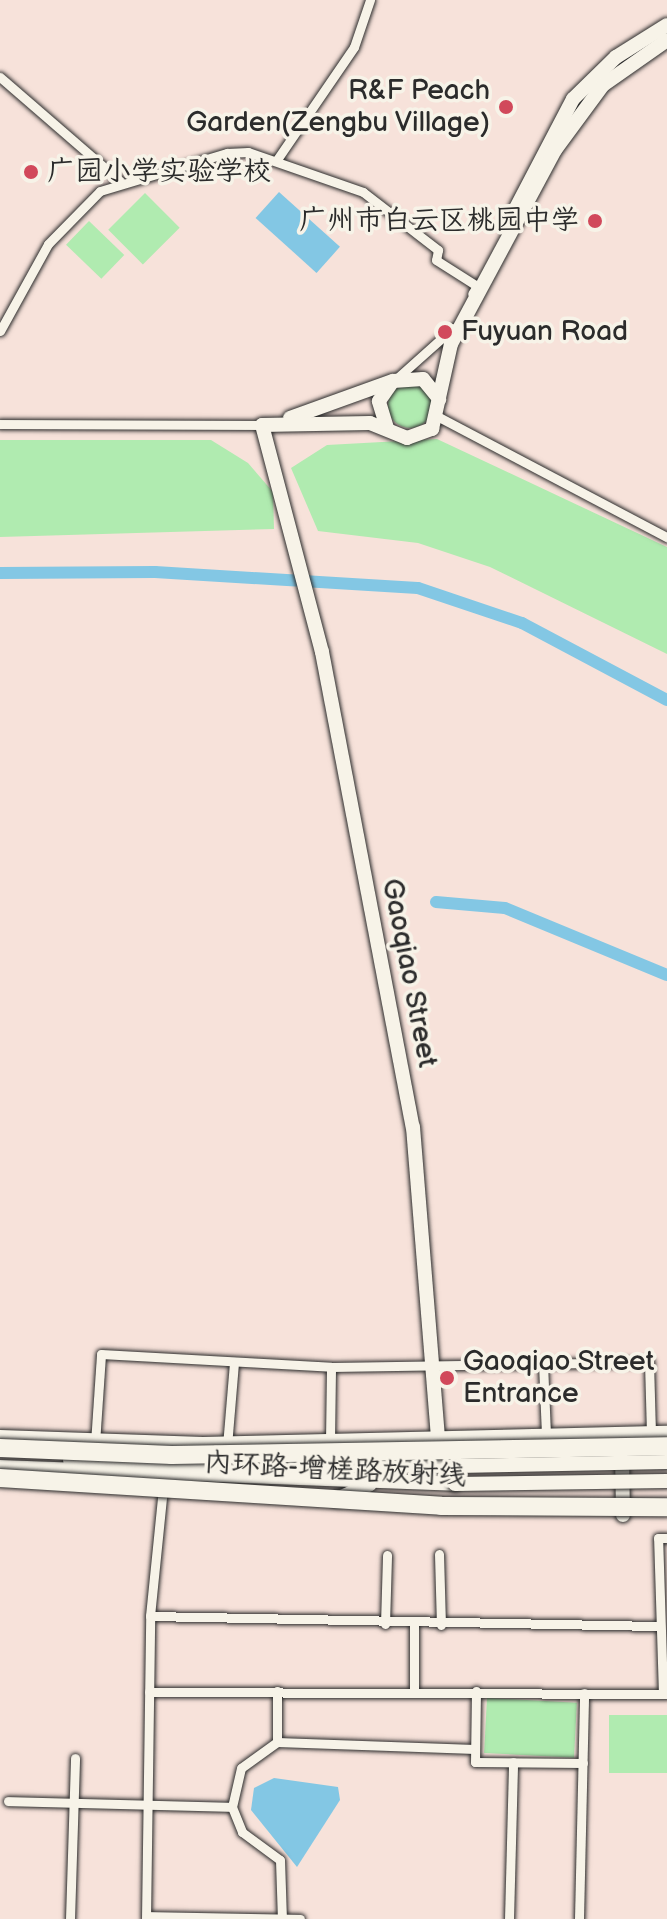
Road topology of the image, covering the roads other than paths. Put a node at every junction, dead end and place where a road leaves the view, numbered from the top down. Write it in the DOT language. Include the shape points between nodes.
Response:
graph roads {
  1 [pos="370,0"];
  2 [pos="667,25"];
  3 [pos="667,40"];
  4 [pos="0,77"];
  5 [pos="550,148"];
  6 [pos="276,161"];
  7 [pos="120,181"];
  8 [pos="477,286"];
  9 [pos="0,331"];
  10 [pos="393,381"];
  11 [pos="440,410"];
  12 [pos="0,424"];
  13 [pos="262,425"];
  14 [pos="387,428"];
  15 [pos="667,537"];
  16 [pos="234,1362"];
  17 [pos="543,1363"];
  18 [pos="437,1364"];
  19 [pos="331,1367"];
  20 [pos="651,1433"];
  21 [pos="667,1433"];
  22 [pos="622,1434"];
  23 [pos="546,1435"];
  24 [pos="0,1437"];
  25 [pos="438,1438"];
  26 [pos="330,1441"];
  27 [pos="95,1443"];
  28 [pos="145,1444"];
  29 [pos="667,1447"];
  30 [pos="0,1448"];
  31 [pos="0,1456"];
  32 [pos="230,1456"];
  33 [pos="118,1462"];
  34 [pos="667,1462"];
  35 [pos="0,1467"];
  36 [pos="88,1473"];
  37 [pos="164,1476"];
  38 [pos="0,1478"];
  39 [pos="667,1481"];
  40 [pos="370,1484"];
  41 [pos="0,1486"];
  42 [pos="52,1489"];
  43 [pos="163,1495"];
  44 [pos="322,1506"];
  45 [pos="665,1512"];
  46 [pos="623,1516"];
  47 [pos="667,1538"];
  48 [pos="439,1554"];
  49 [pos="387,1555"];
  50 [pos="150,1616"];
  51 [pos="385,1624"];
  52 [pos="414,1625"];
  53 [pos="441,1625"];
  54 [pos="657,1626"];
  55 [pos="414,1690"];
  56 [pos="277,1691"];
  57 [pos="476,1691"];
  58 [pos="149,1692"];
  59 [pos="584,1693"];
  60 [pos="665,1694"];
  61 [pos="277,1742"];
  62 [pos="475,1749"];
  63 [pos="75,1758"];
  64 [pos="513,1762"];
  65 [pos="583,1763"];
  66 [pos="8,1801"];
  67 [pos="73,1806"];
  68 [pos="232,1807"];
  69 [pos="149,1808"];
  70 [pos="146,1918"];
  71 [pos="70,1919"];
  72 [pos="282,1919"];
  73 [pos="300,1919"];
  74 [pos="509,1919"];
  75 [pos="579,1919"];
  1 -- 6 [label="street" via="354,47"];
  2 -- 5 [label="street" via="589,82"];
  3 -- 5 [label="street" via="603,85"];
  4 -- 7 [label="street"];
  5 -- 8 [label="street"];
  5 -- 11 [label="street" via="451,344"];
  6 -- 7 [label="street" via="227,153"];
  6 -- 8 [label="street" via="363,192 438,250 436,260"];
  7 -- 9 [label="street" via="48,244"];
  8 -- 10 [label="street" via="439,347"];
  10 -- 11 [label="street" via="423,379"];
  10 -- 13 [label="street" via="343,405"];
  10 -- 14 [label="street" via="379,401"];
  11 -- 14 [label="street" via="417,437"];
  11 -- 15 [label="street"];
  12 -- 13 [label="street"];
  13 -- 14 [label="street"];
  13 -- 18 [label="street, Gaoqiao Street" via="307,595 413,1127"];
  16 -- 19 [label="street"];
  16 -- 27 [label="street" via="101,1354"];
  16 -- 32 [label="street"];
  17 -- 18 [label="street"];
  17 -- 20 [label="street" via="649,1362"];
  17 -- 23 [label="street"];
  18 -- 19 [label="street"];
  18 -- 25 [label="street, Gaoqiao Street"];
  19 -- 26 [label="street"];
  20 -- 21 [label="street"];
  20 -- 22 [label="street"];
  20 -- 29 [label="street"];
  22 -- 23 [label="street"];
  22 -- 46 [label="street"];
  23 -- 25 [label="street"];
  24 -- 27 [label="street"];
  25 -- 26 [label="street"];
  26 -- 32 [label="street"];
  27 -- 28 [label="street"];
  28 -- 32 [label="street" via="203,1444"];
  28 -- 33 [label="street"];
  29 -- 30 [label="highway, 内环路-增槎路放射线, bridge" via="187,1455"];
  31 -- 33 [label="street"];
  32 -- 33 [label="street"];
  32 -- 34 [label="street, bridge" via="457,1466"];
  35 -- 36 [label="street"];
  36 -- 37 [label="street"];
  36 -- 42 [label="street"];
  37 -- 40 [label="street"];
  37 -- 43 [label="street"];
  38 -- 45 [label="highway, 内环路-增槎路放射线, bridge" via="441,1506"];
  39 -- 40 [label="street, bridge"];
  40 -- 44 [label="street"];
  41 -- 42 [label="street"];
  42 -- 43 [label="street"];
  43 -- 44 [label="street"];
  43 -- 50 [label="street"];
  44 -- 46 [label="street"];
  45 -- 46 [label="street"];
  47 -- 54 [label="street" via="658,1538"];
  48 -- 53 [label="street"];
  49 -- 51 [label="street"];
  50 -- 51 [label="street"];
  50 -- 58 [label="street"];
  51 -- 52 [label="street"];
  52 -- 53 [label="street"];
  52 -- 55 [label="street"];
  53 -- 54 [label="street"];
  54 -- 60 [label="street"];
  55 -- 56 [label="street"];
  55 -- 57 [label="street"];
  56 -- 58 [label="street"];
  56 -- 61 [label="street"];
  57 -- 59 [label="street"];
  57 -- 62 [label="street"];
  58 -- 69 [label="street"];
  59 -- 60 [label="street"];
  59 -- 65 [label="street"];
  61 -- 62 [label="street"];
  61 -- 68 [label="street" via="241,1768"];
  62 -- 64 [label="street" via="475,1762"];
  63 -- 67 [label="street"];
  64 -- 65 [label="street"];
  64 -- 74 [label="street"];
  65 -- 75 [label="street"];
  66 -- 67 [label="street"];
  67 -- 69 [label="street"];
  67 -- 71 [label="street"];
  68 -- 69 [label="street"];
  68 -- 72 [label="street" via="242,1832 280,1860"];
  69 -- 70 [label="street"];
  70 -- 72 [label="street"];
  72 -- 73 [label="street"];
}
